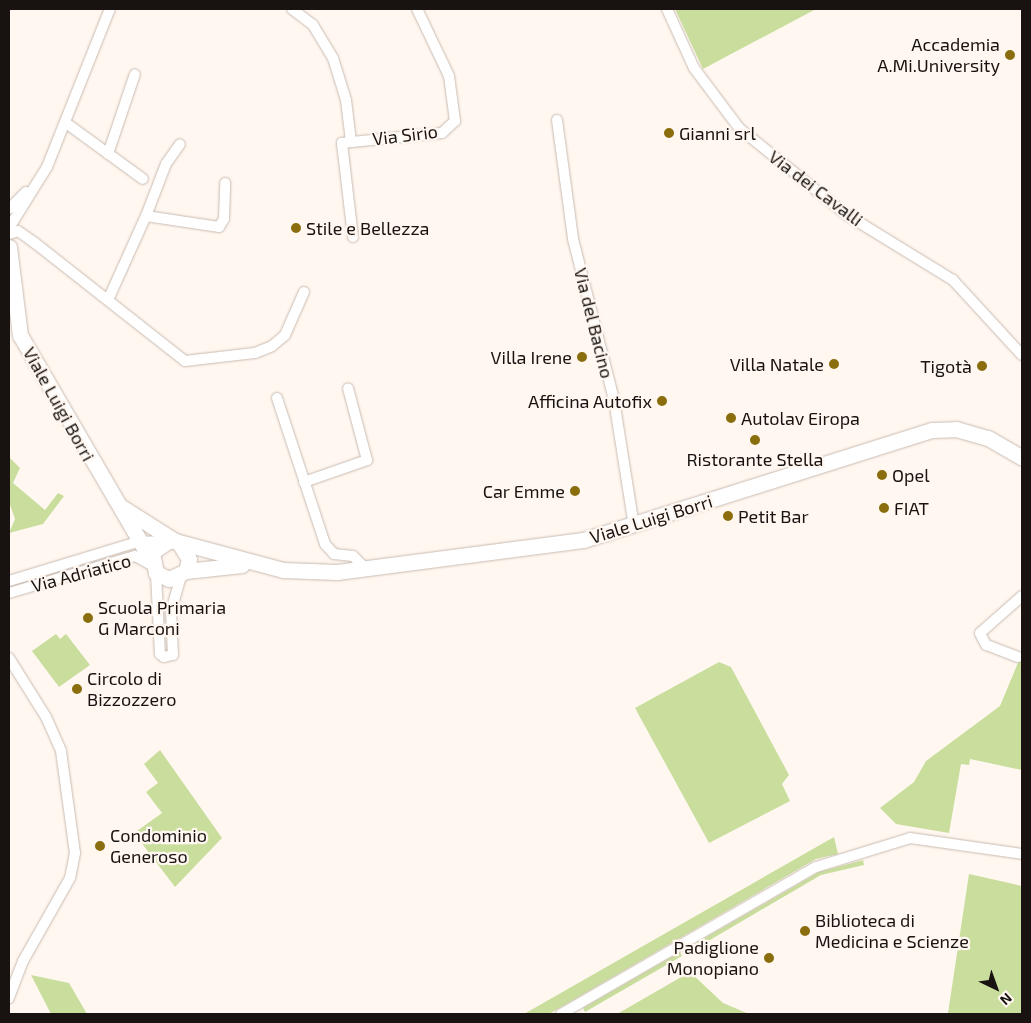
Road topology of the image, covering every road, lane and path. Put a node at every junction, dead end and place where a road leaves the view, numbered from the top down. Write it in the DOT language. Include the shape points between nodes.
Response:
graph roads {
  1 [pos="110,9"];
  2 [pos="292,9"];
  3 [pos="417,9"];
  4 [pos="668,9"];
  5 [pos="135,74"];
  6 [pos="557,120"];
  7 [pos="66,123"];
  8 [pos="351,142"];
  9 [pos="180,144"];
  10 [pos="108,154"];
  11 [pos="143,179"];
  12 [pos="38,181"];
  13 [pos="225,183"];
  14 [pos="9,209"];
  15 [pos="146,216"];
  16 [pos="9,228"];
  17 [pos="9,234"];
  18 [pos="353,237"];
  19 [pos="9,247"];
  20 [pos="304,292"];
  21 [pos="108,300"];
  22 [pos="12,315"];
  23 [pos="1022,355"];
  24 [pos="348,388"];
  25 [pos="277,398"];
  26 [pos="1022,458"];
  27 [pos="304,482"];
  28 [pos="112,498"];
  29 [pos="634,526"];
  30 [pos="138,542"];
  31 [pos="173,542"];
  32 [pos="153,566"];
  33 [pos="266,566"];
  34 [pos="364,567"];
  35 [pos="183,573"];
  36 [pos="9,581"];
  37 [pos="9,593"];
  38 [pos="1022,596"];
  39 [pos="1018,657"];
  40 [pos="9,658"];
  41 [pos="1022,854"];
  42 [pos="9,998"];
  43 [pos="560,1014"];
  1 -- 7 [label="street"];
  2 -- 8 [label="street, Via Sirio" via="313,25 333,58 346,100"];
  3 -- 8 [label="street, Via Sirio" via="449,76 455,121 442,133"];
  4 -- 23 [label="street, Via dei Cavalli" via="694,68 739,128 847,215 952,280"];
  5 -- 10 [label="street"];
  6 -- 29 [label="street, Via del Bacino" via="573,238 614,400"];
  7 -- 10 [label="street"];
  7 -- 12 [label="street"];
  8 -- 18 [label="street, Via Sirio" via="342,142"];
  9 -- 15 [label="street" via="166,164"];
  10 -- 11 [label="street"];
  12 -- 14 [label="street"];
  12 -- 16 [label="street"];
  13 -- 15 [label="street" via="224,219 219,227"];
  15 -- 21 [label="street"];
  17 -- 21 [label="street" via="18,231"];
  19 -- 22 [label="main road, Viale Luigi Borri"];
  20 -- 21 [label="street" via="285,335 272,346 255,353 185,361"];
  22 -- 28 [label="main road, Viale Luigi Borri" via="20,335"];
  24 -- 27 [label="street" via="367,460"];
  25 -- 27 [label="street"];
  26 -- 29 [label="main road, Viale Luigi Borri" via="988,438 956,430 932,430"];
  27 -- 34 [label="street" via="330,552 353,556"];
  28 -- 30 [label="main road, Viale Luigi Borri"];
  28 -- 31 [label="main road, Viale Luigi Borri" via="135,518"];
  29 -- 34 [label="main road, Viale Luigi Borri" via="560,543"];
  30 -- 31 [label="street, Via Adriatico"];
  30 -- 32 [label="main road, Viale Luigi Borri"];
  30 -- 36 [label="street, Via Adriatico"];
  31 -- 32 [label="main road" via="157,545"];
  31 -- 33 [label="main road, Viale Luigi Borri"];
  31 -- 35 [label="main road" via="188,552"];
  32 -- 35 [label="main road" via="169,579"];
  32 -- 35 [label="street" via="160,654 164,658 173,655 171,611"];
  32 -- 37 [label="street, Via Adriatico" via="135,556"];
  33 -- 34 [label="main road, Viale Luigi Borri" via="317,573"];
  33 -- 35 [label="main road, Viale Luigi Borri" via="233,564"];
  38 -- 39 [label="street" via="980,632 986,645"];
  40 -- 42 [label="street" via="46,717 61,751 75,853 70,878 23,961"];
  41 -- 43 [label="street" via="910,838 816,867"];
}
